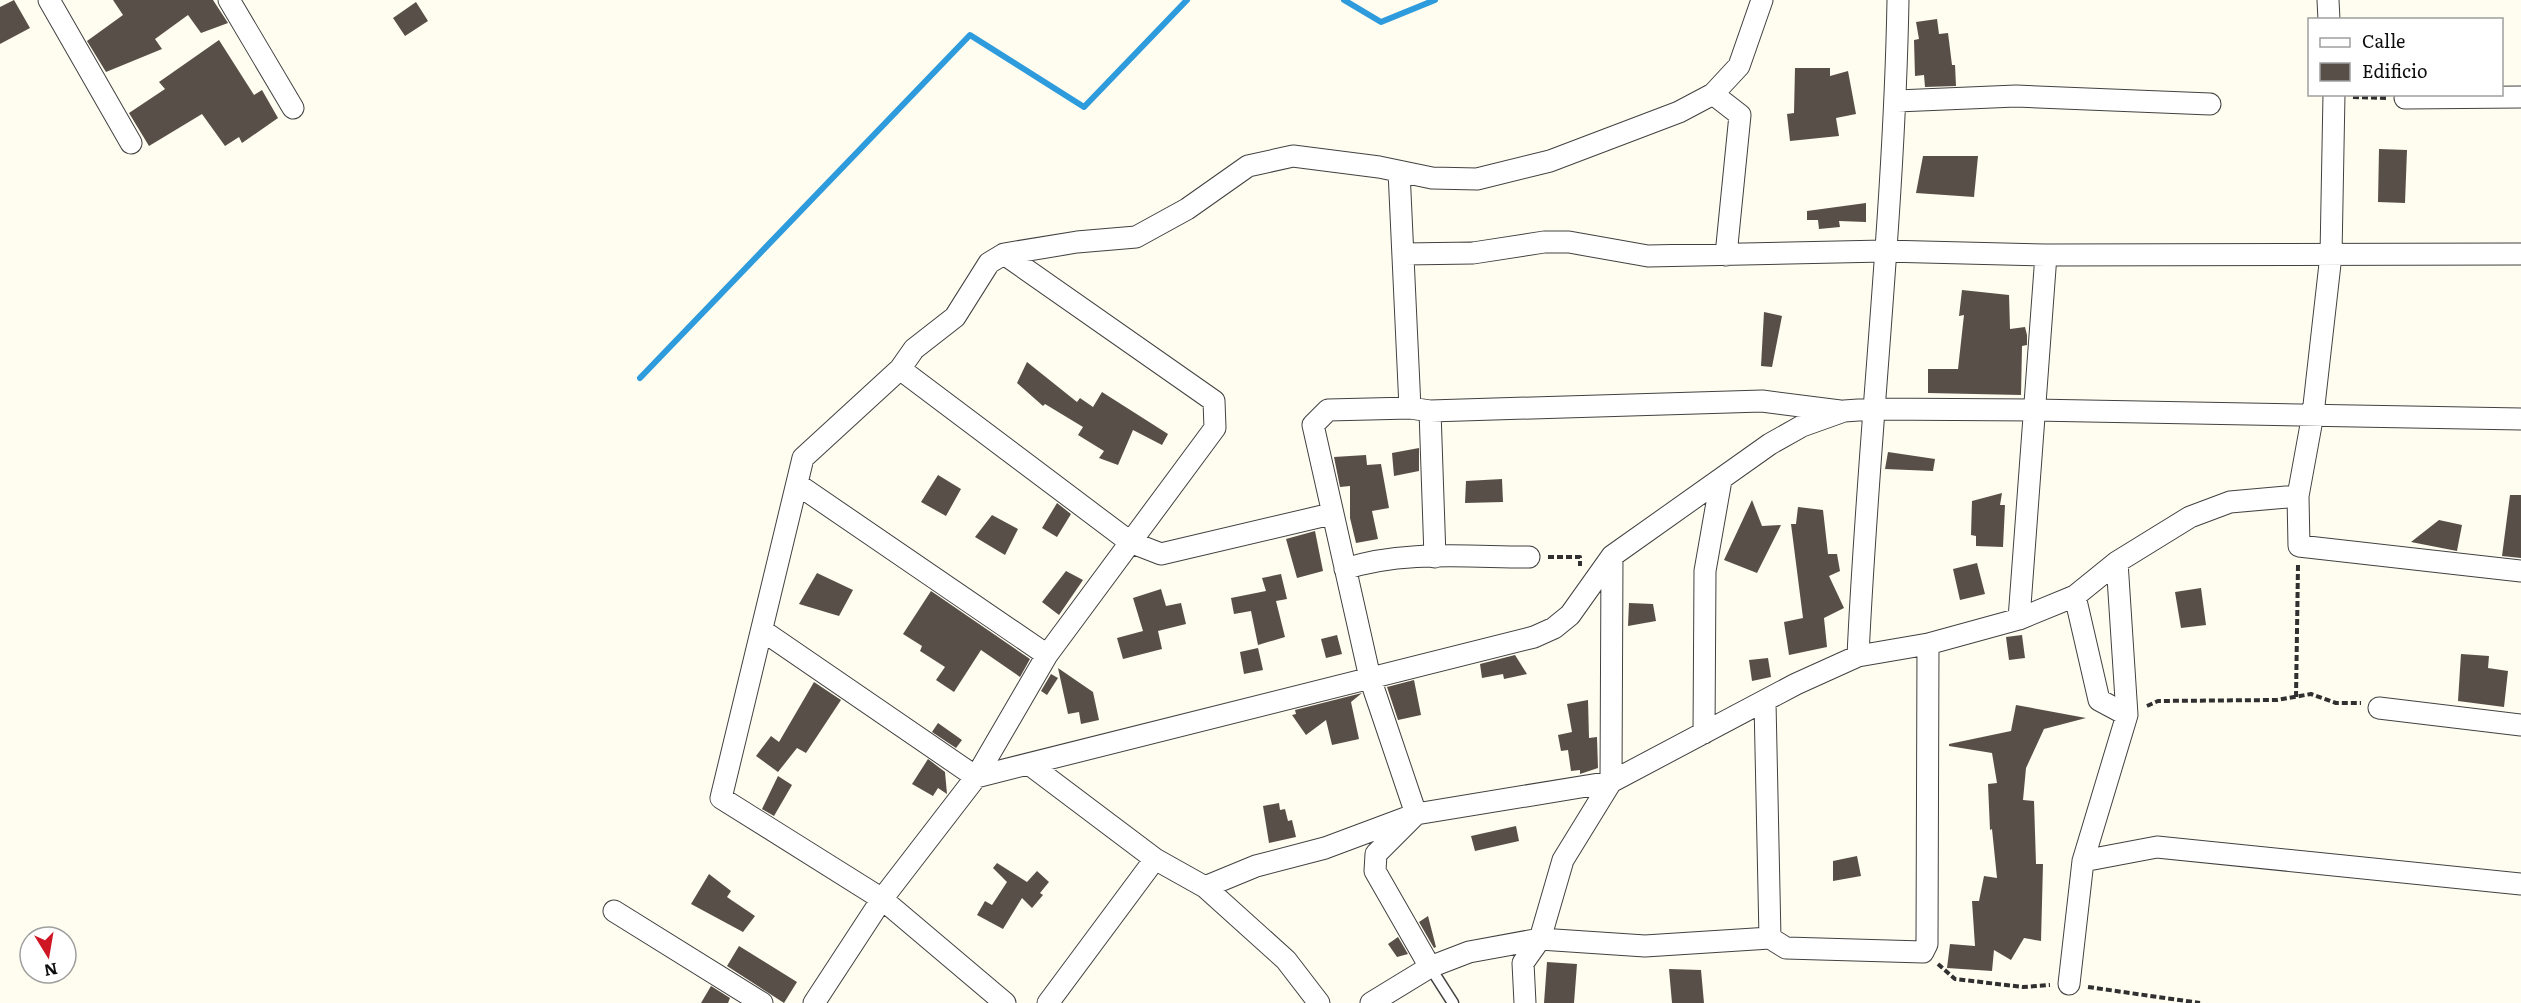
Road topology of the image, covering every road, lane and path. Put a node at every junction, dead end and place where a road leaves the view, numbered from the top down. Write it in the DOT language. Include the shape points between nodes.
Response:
graph roads {
  1 [pos="49,0"];
  2 [pos="230,0"];
  3 [pos="1762,0"];
  4 [pos="1898,0"];
  5 [pos="2328,0"];
  6 [pos="2329,18"];
  7 [pos="1713,94"];
  8 [pos="2334,96"];
  9 [pos="2405,98"];
  10 [pos="2521,98"];
  11 [pos="1896,100"];
  12 [pos="2210,104"];
  13 [pos="293,108"];
  14 [pos="131,143"];
  15 [pos="1399,171"];
  16 [pos="1884,251"];
  17 [pos="1004,254"];
  18 [pos="1404,254"];
  19 [pos="2521,254"];
  20 [pos="1726,255"];
  21 [pos="2046,255"];
  22 [pos="2331,255"];
  23 [pos="900,369"];
  24 [pos="1410,408"];
  25 [pos="1873,409"];
  26 [pos="2034,410"];
  27 [pos="1431,411"];
  28 [pos="1844,411"];
  29 [pos="2313,414"];
  30 [pos="2521,418"];
  31 [pos="1721,480"];
  32 [pos="797,484"];
  33 [pos="2298,496"];
  34 [pos="1331,514"];
  35 [pos="1130,542"];
  36 [pos="2299,546"];
  37 [pos="1612,555"];
  38 [pos="1435,557"];
  39 [pos="1529,557"];
  40 [pos="2117,562"];
  41 [pos="1345,568"];
  42 [pos="2521,571"];
  43 [pos="1590,589"];
  44 [pos="2075,596"];
  45 [pos="2019,619"];
  46 [pos="763,631"];
  47 [pos="1928,644"];
  48 [pos="1047,655"];
  49 [pos="1858,656"];
  50 [pos="1370,678"];
  51 [pos="2296,697"];
  52 [pos="1765,702"];
  53 [pos="2379,708"];
  54 [pos="2127,715"];
  55 [pos="2521,725"];
  56 [pos="1704,734"];
  57 [pos="1029,764"];
  58 [pos="976,777"];
  59 [pos="1611,782"];
  60 [pos="1416,813"];
  61 [pos="1155,858"];
  62 [pos="2083,861"];
  63 [pos="2521,884"];
  64 [pos="1204,888"];
  65 [pos="882,899"];
  66 [pos="614,911"];
  67 [pos="1770,938"];
  68 [pos="1540,939"];
  69 [pos="1430,967"];
  70 [pos="2069,984"];
  71 [pos="762,1003"];
  72 [pos="814,1003"];
  73 [pos="1005,1003"];
  74 [pos="1048,1003"];
  75 [pos="1318,1003"];
  76 [pos="1371,1003"];
  77 [pos="1453,1003"];
  78 [pos="1525,1003"];
  1 -- 14 [label="street"];
  2 -- 13 [label="street"];
  3 -- 7 [label="street" via="1739,66"];
  4 -- 11 [label="street"];
  5 -- 6 [label="street"];
  7 -- 15 [label="street" via="1679,112 1550,161 1477,179 1432,178"];
  7 -- 20 [label="street" via="1740,115"];
  8 -- 9 [label="path"];
  8 -- 22 [label="street"];
  9 -- 10 [label="street"];
  11 -- 12 [label="street" via="2016,96"];
  11 -- 16 [label="street"];
  15 -- 17 [label="street" via="1293,156 1248,166 1187,209 1136,237"];
  15 -- 18 [label="street"];
  16 -- 20 [label="street"];
  16 -- 21 [label="street"];
  16 -- 25 [label="street"];
  17 -- 23 [label="street" via="989,263 954,317 914,349"];
  17 -- 35 [label="street" via="1215,401 1215,428"];
  18 -- 20 [label="street" via="1473,253 1569,242 1648,256"];
  18 -- 24 [label="street"];
  19 -- 22 [label="street"];
  21 -- 22 [label="street"];
  21 -- 26 [label="street"];
  22 -- 29 [label="street"];
  23 -- 32 [label="street" via="803,458"];
  23 -- 35 [label="street"];
  24 -- 27 [label="street"];
  24 -- 34 [label="street" via="1329,410 1313,424"];
  25 -- 26 [label="street"];
  25 -- 28 [label="street"];
  25 -- 49 [label="street"];
  26 -- 29 [label="street"];
  26 -- 45 [label="street"];
  27 -- 28 [label="street" via="1762,401"];
  27 -- 38 [label="street"];
  28 -- 31 [label="street" via="1802,426"];
  29 -- 30 [label="street"];
  29 -- 33 [label="street"];
  31 -- 37 [label="street"];
  31 -- 56 [label="street" via="1705,572"];
  32 -- 46 [label="street"];
  32 -- 48 [label="street"];
  33 -- 36 [label="street"];
  33 -- 40 [label="street" via="2230,502 2190,517"];
  34 -- 35 [label="street" via="1161,554"];
  34 -- 41 [label="street"];
  35 -- 48 [label="street"];
  36 -- 42 [label="street"];
  36 -- 51 [label="path"];
  37 -- 43 [label="street"];
  37 -- 59 [label="street"];
  38 -- 39 [label="street"];
  38 -- 41 [label="street" via="1369,561"];
  39 -- 43 [label="path" via="1580,557 1580,576"];
  40 -- 44 [label="street"];
  40 -- 54 [label="street"];
  41 -- 50 [label="street"];
  43 -- 50 [label="street" via="1554,628 1534,637"];
  44 -- 45 [label="street"];
  44 -- 54 [label="street" via="2099,700"];
  45 -- 47 [label="street"];
  46 -- 58 [label="street"];
  46 -- 65 [label="street" via="722,798"];
  47 -- 49 [label="street"];
  47 -- 67 [label="street" via="1927,944 1923,952 1786,948"];
  48 -- 58 [label="street"];
  49 -- 52 [label="street"];
  50 -- 57 [label="street"];
  50 -- 60 [label="street"];
  51 -- 53 [label="path" via="2311,694 2336,703 2357,702"];
  51 -- 54 [label="path" via="2158,701"];
  52 -- 56 [label="street"];
  52 -- 67 [label="street"];
  53 -- 55 [label="street"];
  54 -- 62 [label="street"];
  56 -- 59 [label="street"];
  57 -- 58 [label="street"];
  57 -- 61 [label="street"];
  58 -- 65 [label="street"];
  59 -- 60 [label="street"];
  59 -- 68 [label="street" via="1563,860"];
  60 -- 64 [label="street" via="1325,848 1256,866"];
  60 -- 69 [label="street" via="1376,855 1375,871"];
  61 -- 64 [label="street"];
  61 -- 74 [label="street"];
  62 -- 63 [label="street" via="2157,847"];
  62 -- 70 [label="street"];
  64 -- 75 [label="street" via="1286,960"];
  65 -- 72 [label="street"];
  65 -- 73 [label="street"];
  66 -- 71 [label="street"];
  67 -- 68 [label="street" via="1645,946"];
  68 -- 69 [label="street" via="1469,952"];
  68 -- 78 [label="street" via="1522,963"];
  69 -- 76 [label="street"];
  69 -- 77 [label="lane"];
}
